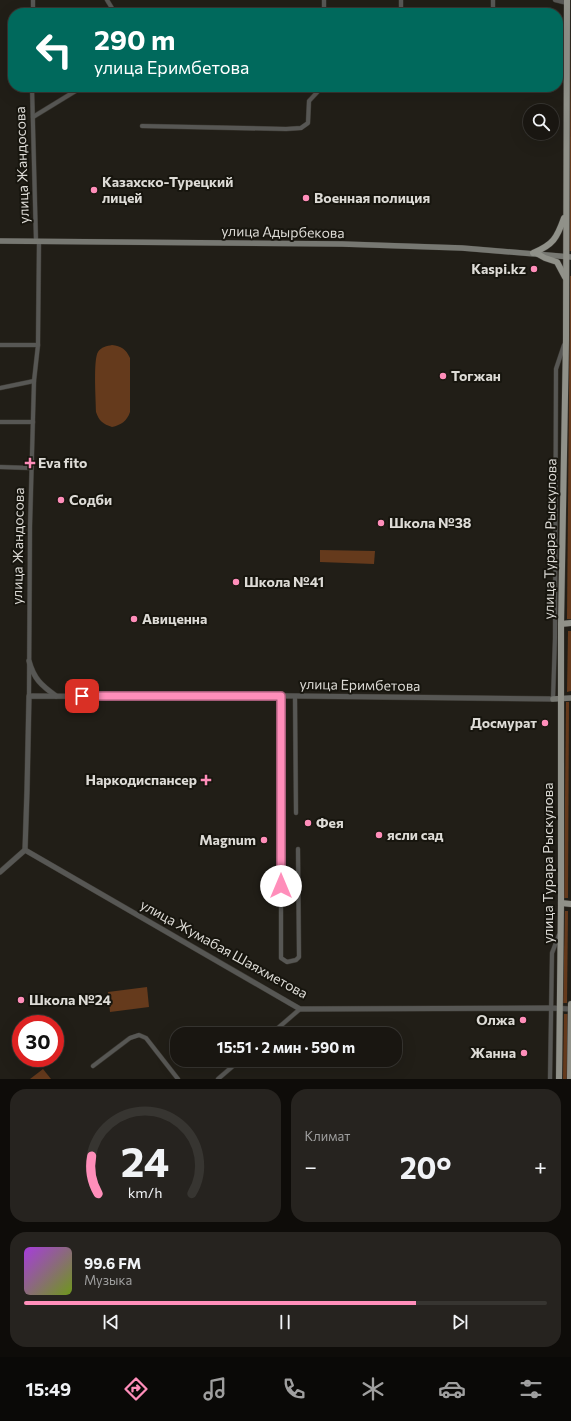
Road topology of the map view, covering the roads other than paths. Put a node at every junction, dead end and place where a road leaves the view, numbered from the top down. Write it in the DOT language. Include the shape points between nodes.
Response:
graph roads {
  1 [pos="555,0"];
  2 [pos="567,1"];
  3 [pos="569,20"];
  4 [pos="32,92"];
  5 [pos="74,92"];
  6 [pos="317,92"];
  7 [pos="33,117"];
  8 [pos="142,126"];
  9 [pos="566,213"];
  10 [pos="0,241"];
  11 [pos="38,241"];
  12 [pos="534,253"];
  13 [pos="568,257"];
  14 [pos="566,279"];
  15 [pos="566,339"];
  16 [pos="0,344"];
  17 [pos="38,345"];
  18 [pos="34,381"];
  19 [pos="0,388"];
  20 [pos="0,422"];
  21 [pos="33,422"];
  22 [pos="0,467"];
  23 [pos="32,468"];
  24 [pos="571,623"];
  25 [pos="561,624"];
  26 [pos="555,643"];
  27 [pos="28,661"];
  28 [pos="560,661"];
  29 [pos="29,696"];
  30 [pos="56,696"];
  31 [pos="281,696"];
  32 [pos="295,696"];
  33 [pos="571,698"];
  34 [pos="556,699"];
  35 [pos="296,813"];
  36 [pos="298,849"];
  37 [pos="25,850"];
  38 [pos="0,872"];
  39 [pos="561,903"];
  40 [pos="571,904"];
  41 [pos="560,934"];
  42 [pos="571,1004"];
  43 [pos="551,1008"];
  44 [pos="559,1008"];
  45 [pos="300,1009"];
  46 [pos="571,1009"];
  47 [pos="279,1027"];
  48 [pos="571,1039"];
  49 [pos="93,1066"];
  50 [pos="232,1067"];
  51 [pos="178,1079"];
  52 [pos="218,1079"];
  53 [pos="550,1079"];
  54 [pos="559,1079"];
  55 [pos="570,1079"];
  1 -- 2 [label="street"];
  2 -- 3 [label="main road, улица Турара Рыскулова"];
  3 -- 9 [label="main road, улица Турара Рыскулова"];
  4 -- 7 [label="street, улица Жандосова"];
  5 -- 7 [label="street"];
  6 -- 8 [label="street" via="309,101 308,123 301,128"];
  7 -- 11 [label="street, улица Жандосова"];
  9 -- 12 [label="main road" via="552,243"];
  9 -- 13 [label="main road, улица Турара Рыскулова"];
  10 -- 11 [label="main road, улица Адырбекова"];
  11 -- 12 [label="main road, улица Адырбекова" via="342,244"];
  11 -- 17 [label="street, улица Жандосова"];
  12 -- 13 [label="main road, улица Адырбекова"];
  12 -- 14 [label="main road" via="556,262"];
  13 -- 14 [label="main road, улица Турара Рыскулова"];
  14 -- 15 [label="main road, улица Турара Рыскулова"];
  15 -- 25 [label="main road, улица Турара Рыскулова"];
  15 -- 26 [label="street" via="556,369"];
  16 -- 17 [label="street"];
  17 -- 18 [label="street, улица Жандосова"];
  18 -- 19 [label="street"];
  18 -- 21 [label="street, улица Жандосова"];
  20 -- 21 [label="street"];
  21 -- 23 [label="street, улица Жандосова"];
  22 -- 23 [label="street"];
  23 -- 27 [label="street, улица Жандосова"];
  24 -- 25 [label="main road"];
  25 -- 28 [label="main road, улица Турара Рыскулова"];
  26 -- 28 [label="street"];
  26 -- 34 [label="street"];
  27 -- 29 [label="street, улица Жандосова"];
  27 -- 30 [label="street" via="37,680"];
  28 -- 34 [label="main road, улица Турара Рыскулова"];
  29 -- 30 [label="street, улица Еримбетова"];
  29 -- 37 [label="street, улица Жандосова"];
  30 -- 31 [label="street, улица Еримбетова"];
  31 -- 32 [label="street, улица Еримбетова"];
  31 -- 36 [label="street" via="281,958 287,962 299,957"];
  32 -- 34 [label="street, улица Еримбетова"];
  32 -- 35 [label="street"];
  33 -- 34 [label="main road, улица Еримбетова"];
  34 -- 39 [label="main road, улица Турара Рыскулова"];
  37 -- 38 [label="street"];
  37 -- 45 [label="street, улица Жумабая Шаяхметова"];
  39 -- 40 [label="main road"];
  39 -- 41 [label="main road, улица Турара Рыскулова"];
  41 -- 43 [label="street" via="552,953"];
  41 -- 44 [label="main road, улица Турара Рыскулова"];
  42 -- 46 [label="main road"];
  43 -- 44 [label="street, улица Жумабая Шаяхметова"];
  43 -- 45 [label="street, улица Жумабая Шаяхметова"];
  43 -- 53 [label="street"];
  44 -- 46 [label="street, улица Жумабая Шаяхметова"];
  44 -- 54 [label="main road, улица Турара Рыскулова"];
  45 -- 47 [label="street"];
  46 -- 48 [label="main road"];
  48 -- 55 [label="main road"];
  49 -- 51 [label="street" via="130,1038 139,1035 146,1038"];
  50 -- 52 [label="street"];
}
